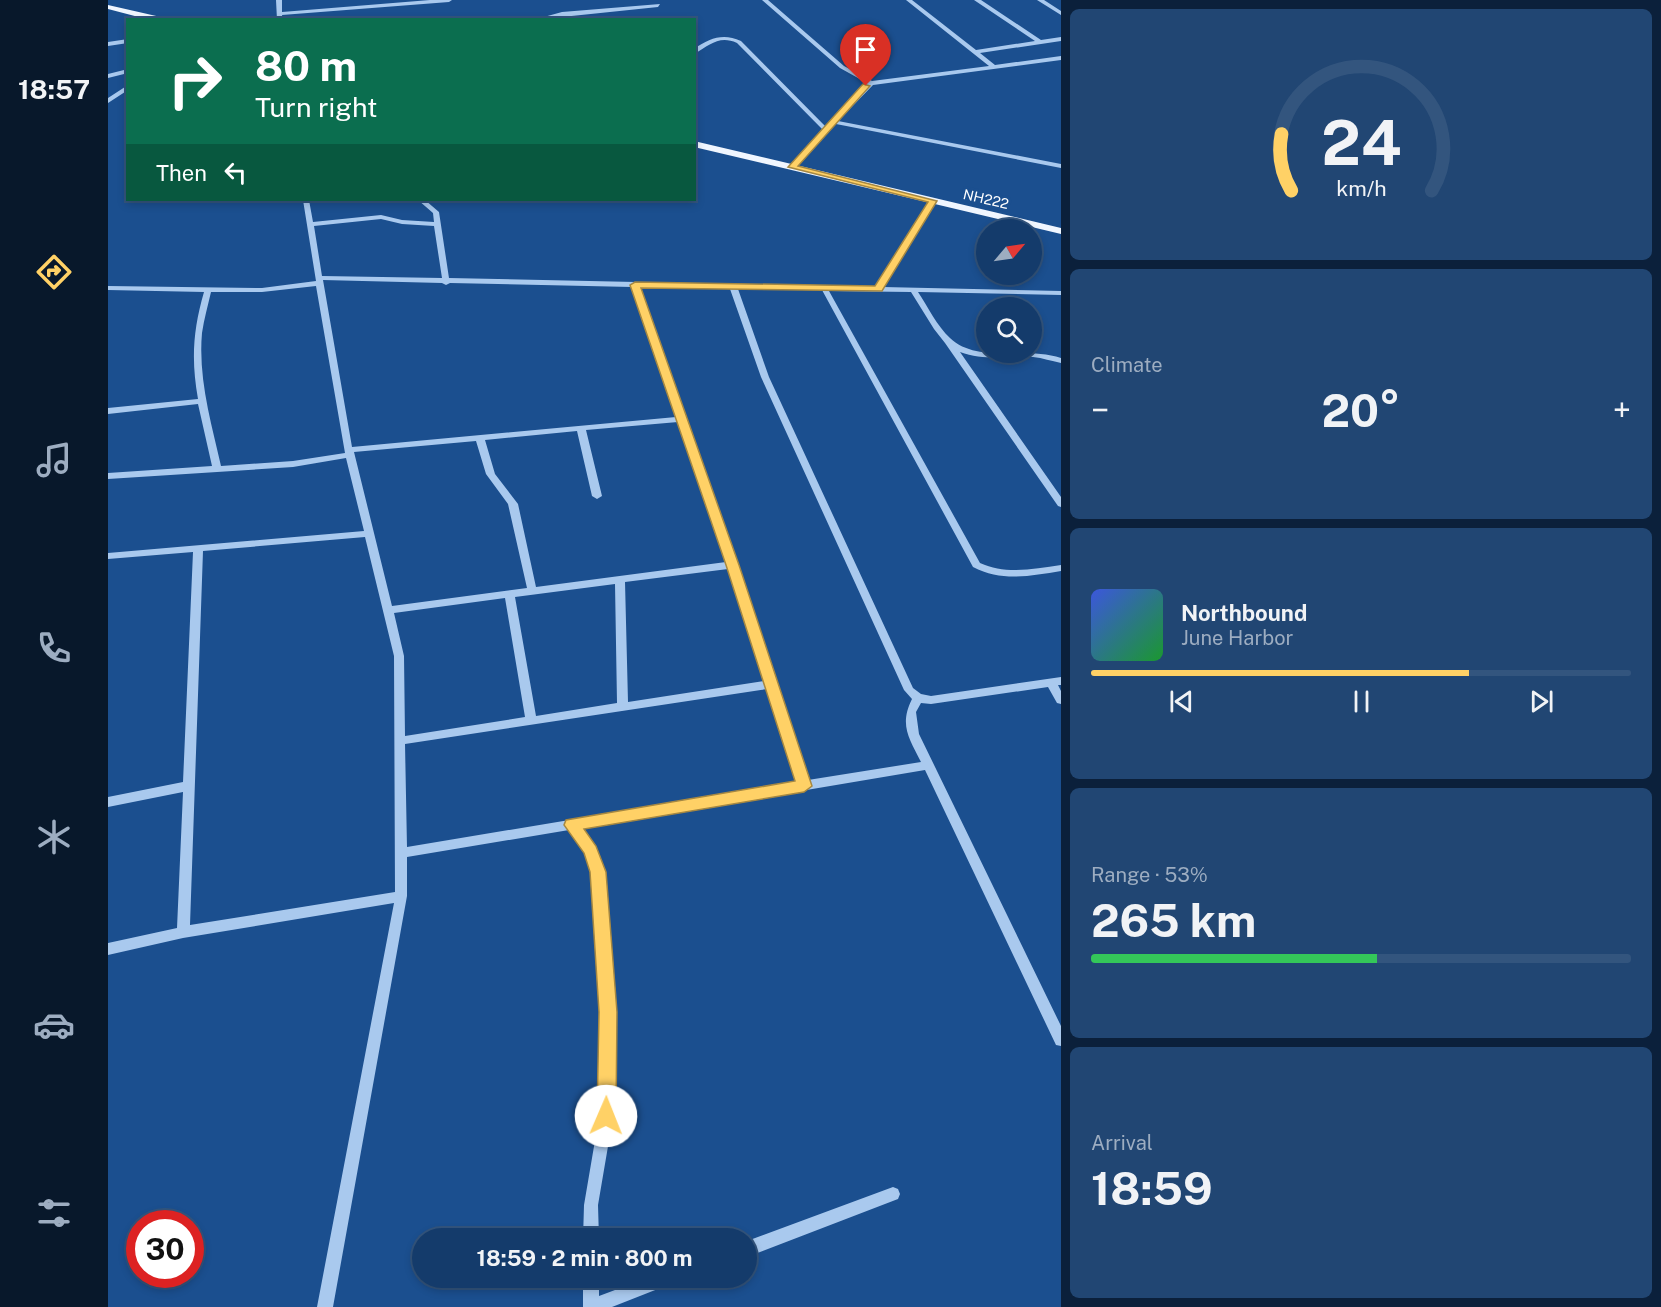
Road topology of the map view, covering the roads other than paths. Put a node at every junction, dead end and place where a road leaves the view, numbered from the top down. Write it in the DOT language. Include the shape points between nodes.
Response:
graph roads {
  1 [pos="279,0"];
  2 [pos="449,0"];
  3 [pos="765,0"];
  4 [pos="909,0"];
  5 [pos="977,0"];
  6 [pos="1040,0"];
  7 [pos="658,5"];
  8 [pos="108,7"];
  9 [pos="611,9"];
  10 [pos="1061,13"];
  11 [pos="280,17"];
  12 [pos="154,18"];
  13 [pos="549,18"];
  14 [pos="600,18"];
  15 [pos="1061,39"];
  16 [pos="126,40"];
  17 [pos="1040,42"];
  18 [pos="108,44"];
  19 [pos="696,51"];
  20 [pos="976,52"];
  21 [pos="1061,58"];
  22 [pos="994,66"];
  23 [pos="126,72"];
  24 [pos="108,76"];
  25 [pos="871,83"];
  26 [pos="126,88"];
  27 [pos="108,101"];
  28 [pos="833,122"];
  29 [pos="826,130"];
  30 [pos="696,144"];
  31 [pos="1061,166"];
  32 [pos="792,167"];
  33 [pos="306,201"];
  34 [pos="422,201"];
  35 [pos="933,201"];
  36 [pos="310,224"];
  37 [pos="437,224"];
  38 [pos="1061,231"];
  39 [pos="320,280"];
  40 [pos="446,283"];
  41 [pos="635,285"];
  42 [pos="733,286"];
  43 [pos="108,288"];
  44 [pos="824,288"];
  45 [pos="878,289"];
  46 [pos="208,290"];
  47 [pos="913,290"];
  48 [pos="1061,293"];
  49 [pos="949,342"];
  50 [pos="1061,361"];
  51 [pos="203,401"];
  52 [pos="108,411"];
  53 [pos="680,419"];
  54 [pos="581,428"];
  55 [pos="480,438"];
  56 [pos="350,453"];
  57 [pos="217,470"];
  58 [pos="108,476"];
  59 [pos="597,496"];
  60 [pos="1061,504"];
  61 [pos="369,534"];
  62 [pos="198,549"];
  63 [pos="108,556"];
  64 [pos="732,565"];
  65 [pos="1061,568"];
  66 [pos="620,579"];
  67 [pos="532,590"];
  68 [pos="509,593"];
  69 [pos="388,610"];
  70 [pos="1056,682"];
  71 [pos="771,684"];
  72 [pos="918,698"];
  73 [pos="1061,700"];
  74 [pos="623,707"];
  75 [pos="531,721"];
  76 [pos="399,741"];
  77 [pos="928,765"];
  78 [pos="189,786"];
  79 [pos="804,786"];
  80 [pos="108,802"];
  81 [pos="572,825"];
  82 [pos="401,853"];
  83 [pos="401,896"];
  84 [pos="183,933"];
  85 [pos="108,949"];
  86 [pos="1061,1040"];
  87 [pos="894,1194"];
  88 [pos="591,1228"];
  89 [pos="757,1245"];
  90 [pos="591,1288"];
  91 [pos="641,1288"];
  92 [pos="325,1307"];
  1 -- 11 [label="street"];
  2 -- 11 [label="street"];
  3 -- 25 [label="street" via="842,67"];
  4 -- 20 [label="street"];
  5 -- 17 [label="street"];
  6 -- 10 [label="street"];
  7 -- 9 [label="street"];
  8 -- 12 [label="main road"];
  9 -- 13 [label="street"];
  9 -- 14 [label="street"];
  15 -- 17 [label="street"];
  16 -- 18 [label="street"];
  17 -- 20 [label="street"];
  19 -- 29 [label="street" via="716,38 739,42"];
  20 -- 22 [label="street"];
  21 -- 22 [label="street"];
  22 -- 25 [label="street"];
  23 -- 24 [label="street"];
  25 -- 28 [label="street"];
  26 -- 27 [label="street"];
  28 -- 29 [label="street"];
  28 -- 31 [label="street"];
  29 -- 32 [label="street"];
  30 -- 32 [label="main road, NH222"];
  32 -- 35 [label="main road, NH222"];
  33 -- 36 [label="street"];
  34 -- 37 [label="street" via="436,212"];
  35 -- 38 [label="main road, NH222"];
  35 -- 45 [label="street"];
  36 -- 37 [label="street" via="381,217"];
  36 -- 39 [label="street"];
  37 -- 40 [label="street"];
  39 -- 40 [label="street"];
  39 -- 46 [label="street" via="262,290"];
  39 -- 56 [label="street"];
  40 -- 41 [label="street"];
  41 -- 42 [label="street"];
  41 -- 53 [label="street"];
  42 -- 44 [label="street"];
  42 -- 72 [label="street" via="765,377 909,690"];
  43 -- 46 [label="street"];
  44 -- 45 [label="street"];
  44 -- 65 [label="street" via="976,565 1005,575"];
  45 -- 47 [label="street"];
  46 -- 51 [label="street" via="197,344"];
  47 -- 48 [label="street"];
  47 -- 49 [label="street"];
  49 -- 50 [label="street" via="983,354 1043,356"];
  49 -- 60 [label="street"];
  51 -- 52 [label="street"];
  51 -- 57 [label="street"];
  53 -- 54 [label="street"];
  53 -- 64 [label="street"];
  54 -- 55 [label="street"];
  54 -- 59 [label="street"];
  55 -- 56 [label="street"];
  55 -- 67 [label="street" via="491,474 513,504"];
  56 -- 57 [label="street"];
  56 -- 61 [label="street"];
  57 -- 58 [label="street"];
  61 -- 62 [label="street"];
  61 -- 69 [label="street"];
  62 -- 63 [label="street"];
  62 -- 78 [label="street"];
  64 -- 66 [label="street"];
  64 -- 71 [label="street"];
  66 -- 67 [label="street"];
  66 -- 74 [label="street"];
  67 -- 68 [label="street"];
  68 -- 69 [label="street"];
  68 -- 75 [label="street"];
  69 -- 76 [label="street" via="399,656"];
  70 -- 72 [label="street" via="930,700"];
  70 -- 73 [label="street"];
  71 -- 74 [label="street"];
  71 -- 79 [label="street"];
  72 -- 77 [label="street" via="910,712 910,722"];
  74 -- 75 [label="street"];
  75 -- 76 [label="street"];
  76 -- 82 [label="street"];
  77 -- 79 [label="street"];
  77 -- 86 [label="street"];
  78 -- 80 [label="street"];
  78 -- 84 [label="street"];
  79 -- 81 [label="street"];
  81 -- 82 [label="street"];
  81 -- 88 [label="street" via="591,850 598,872 608,1012 606,1116 591,1205"];
  82 -- 83 [label="street"];
  83 -- 84 [label="street"];
  83 -- 92 [label="street"];
  84 -- 85 [label="street"];
  87 -- 89 [label="street"];
  90 -- 91 [label="street" via="591,1307"];
}
